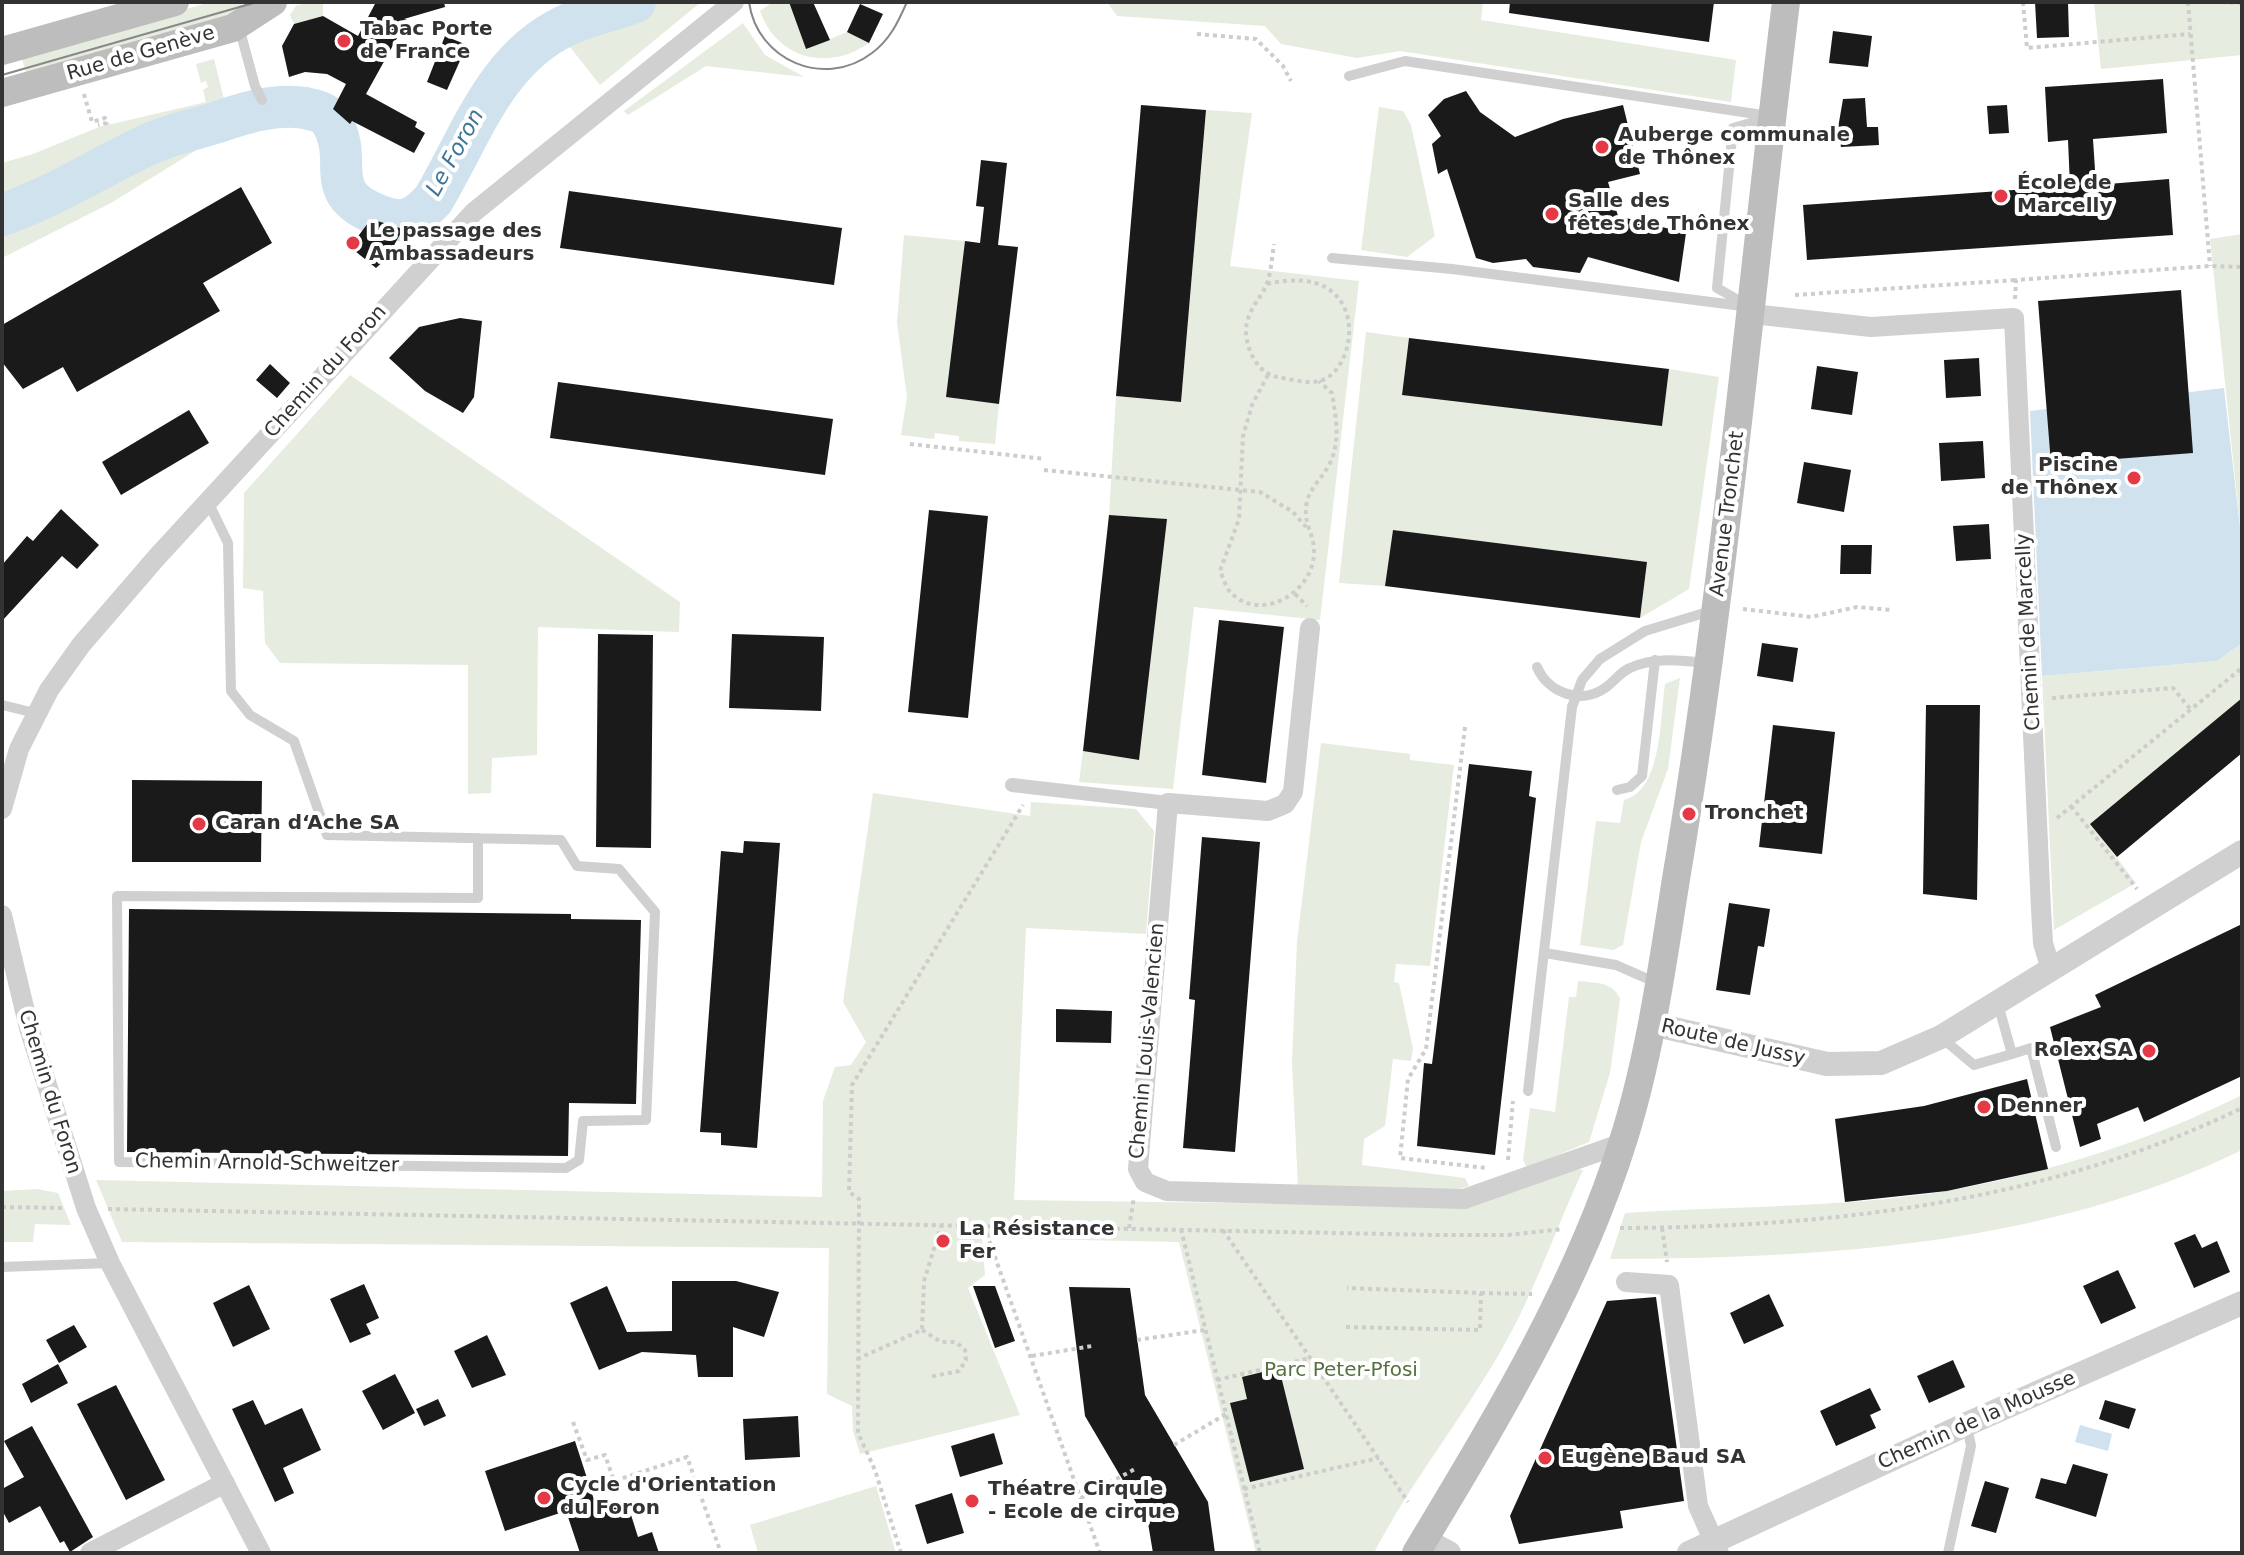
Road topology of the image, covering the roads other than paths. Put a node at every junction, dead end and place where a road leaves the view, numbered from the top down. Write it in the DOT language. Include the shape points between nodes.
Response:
graph roads {
  1 [pos="175,2"];
  2 [pos="273,2"];
  3 [pos="734,2"];
  4 [pos="1786,2"];
  5 [pos="239,25"];
  6 [pos="2,51"];
  7 [pos="1349,76"];
  8 [pos="2,93"];
  9 [pos="262,100"];
  10 [pos="1772,117"];
  11 [pos="1332,258"];
  12 [pos="1752,311"];
  13 [pos="208,502"];
  14 [pos="1729,609"];
  15 [pos="1310,628"];
  16 [pos="1655,660"];
  17 [pos="1711,663"];
  18 [pos="1537,667"];
  19 [pos="2,705"];
  20 [pos="35,713"];
  21 [pos="1018,785"];
  22 [pos="1617,790"];
  23 [pos="1168,803"];
  24 [pos="2,809"];
  25 [pos="478,838"];
  26 [pos="2242,852"];
  27 [pos="2,915"];
  28 [pos="1545,953"];
  29 [pos="2051,970"];
  30 [pos="1659,983"];
  31 [pos="1998,1002"];
  32 [pos="1652,1024"];
  33 [pos="1941,1037"];
  34 [pos="2012,1054"];
  35 [pos="1528,1091"];
  36 [pos="1623,1143"];
  37 [pos="2056,1147"];
  38 [pos="110,1263"];
  39 [pos="2,1267"];
  40 [pos="1626,1282"];
  41 [pos="2242,1303"];
  42 [pos="1967,1424"];
  43 [pos="225,1483"];
  44 [pos="1716,1548"];
  45 [pos="1430,1549"];
  46 [pos="90,1553"];
  47 [pos="261,1553"];
  48 [pos="1689,1553"];
  49 [pos="1948,1553"];
  1 -- 6 [label="main road, Rue de Genève"];
  2 -- 5 [label="main road, Rue de Genève"];
  3 -- 13 [label="street, Chemin du Foron" via="474,212"];
  4 -- 10 [label="main road, Avenue Tronchet"];
  5 -- 8 [label="main road, Rue de Genève"];
  5 -- 9 [label="lane"];
  7 -- 10 [label="lane" via="1405,61"];
  10 -- 12 [label="main road, Avenue Tronchet"];
  10 -- 12 [label="lane" via="1733,128 1730,157 1717,288"];
  11 -- 12 [label="lane" via="1452,269"];
  12 -- 14 [label="main road, Avenue Tronchet"];
  12 -- 29 [label="street, Chemin de Marcelly" via="1871,327 2014,318 2041,909 2037,943"];
  13 -- 20 [label="street, Chemin du Foron" via="81,645"];
  13 -- 25 [label="lane, Chemin Arnold-Schweitzer" via="228,543 231,691 250,715 294,741 327,835"];
  14 -- 17 [label="main road, Avenue Tronchet"];
  14 -- 28 [label="lane, bridge" via="1645,631 1600,659 1582,680 1572,707"];
  15 -- 23 [label="street" via="1293,792 1285,804 1268,811"];
  16 -- 17 [label="lane"];
  16 -- 18 [label="lane" via="1627,669 1590,696 1554,688"];
  16 -- 22 [label="lane" via="1642,776"];
  17 -- 30 [label="main road, Avenue Tronchet"];
  19 -- 20 [label="lane"];
  20 -- 24 [label="street, Chemin du Foron" via="11,769"];
  21 -- 23 [label="street"];
  23 -- 36 [label="street, Chemin Louis-Valencien" via="1138,1169 1145,1182 1167,1191 1464,1199"];
  25 -- 25 [label="lane, Chemin Arnold-Schweitzer" via="561,840 577,866 619,869 655,912 646,1120 583,1121 579,1160 566,1168 119,1162 117,896 478,898"];
  26 -- 29 [label="street, Route de Jussy"];
  27 -- 38 [label="street, Chemin du Foron" via="71,1168"];
  28 -- 30 [label="lane" via="1616,965"];
  28 -- 35 [label="lane"];
  29 -- 31 [label="street, Route de Jussy"];
  30 -- 32 [label="main road, Avenue Tronchet"];
  31 -- 33 [label="street, Route de Jussy"];
  31 -- 34 [label="lane"];
  32 -- 33 [label="street, Route de Jussy" via="1845,1066 1881,1063"];
  32 -- 36 [label="main road, Route de Jussy"];
  33 -- 34 [label="lane" via="1974,1065"];
  34 -- 37 [label="lane" via="2031,1048"];
  36 -- 45 [label="main road, Route de Jussy" via="1577,1263"];
  38 -- 39 [label="lane"];
  38 -- 43 [label="street, Chemin du Foron"];
  40 -- 44 [label="street" via="1669,1285 1698,1506"];
  41 -- 42 [label="street, Chemin de la Mousse"];
  42 -- 44 [label="street, Chemin de la Mousse"];
  42 -- 49 [label="lane" via="1971,1446"];
  43 -- 46 [label="street"];
  43 -- 47 [label="street, Chemin du Foron"];
  44 -- 48 [label="street, Chemin de la Mousse"];
}
